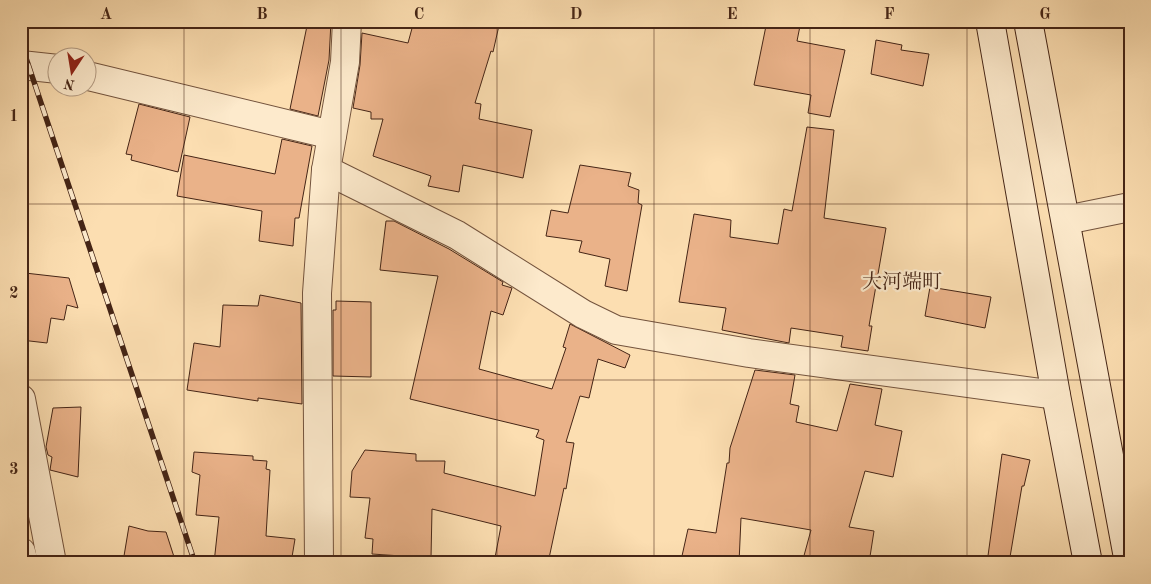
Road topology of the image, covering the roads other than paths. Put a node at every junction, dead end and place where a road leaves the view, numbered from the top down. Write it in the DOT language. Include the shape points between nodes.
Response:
graph roads {
  1 [pos="347,21"];
  2 [pos="990,21"];
  3 [pos="1028,21"];
  4 [pos="21,65"];
  5 [pos="48,68"];
  6 [pos="98,78"];
  7 [pos="332,135"];
  8 [pos="326,170"];
  9 [pos="1130,207"];
  10 [pos="1066,220"];
  11 [pos="1056,395"];
  12 [pos="21,400"];
  13 [pos="21,552"];
  14 [pos="24,563"];
  15 [pos="52,563"];
  16 [pos="319,563"];
  17 [pos="1088,563"];
  18 [pos="1129,563"];
  1 -- 7 [label="street" via="345,62"];
  2 -- 11 [label="street"];
  3 -- 10 [label="street"];
  4 -- 5 [label="street"];
  6 -- 7 [label="street"];
  7 -- 8 [label="street"];
  8 -- 11 [label="street" via="457,235 583,314 616,330 749,353"];
  8 -- 16 [label="street" via="316,293"];
  9 -- 10 [label="street"];
  10 -- 18 [label="street"];
  11 -- 17 [label="street"];
  12 -- 15 [label="street"];
  13 -- 14 [label="street"];
}
